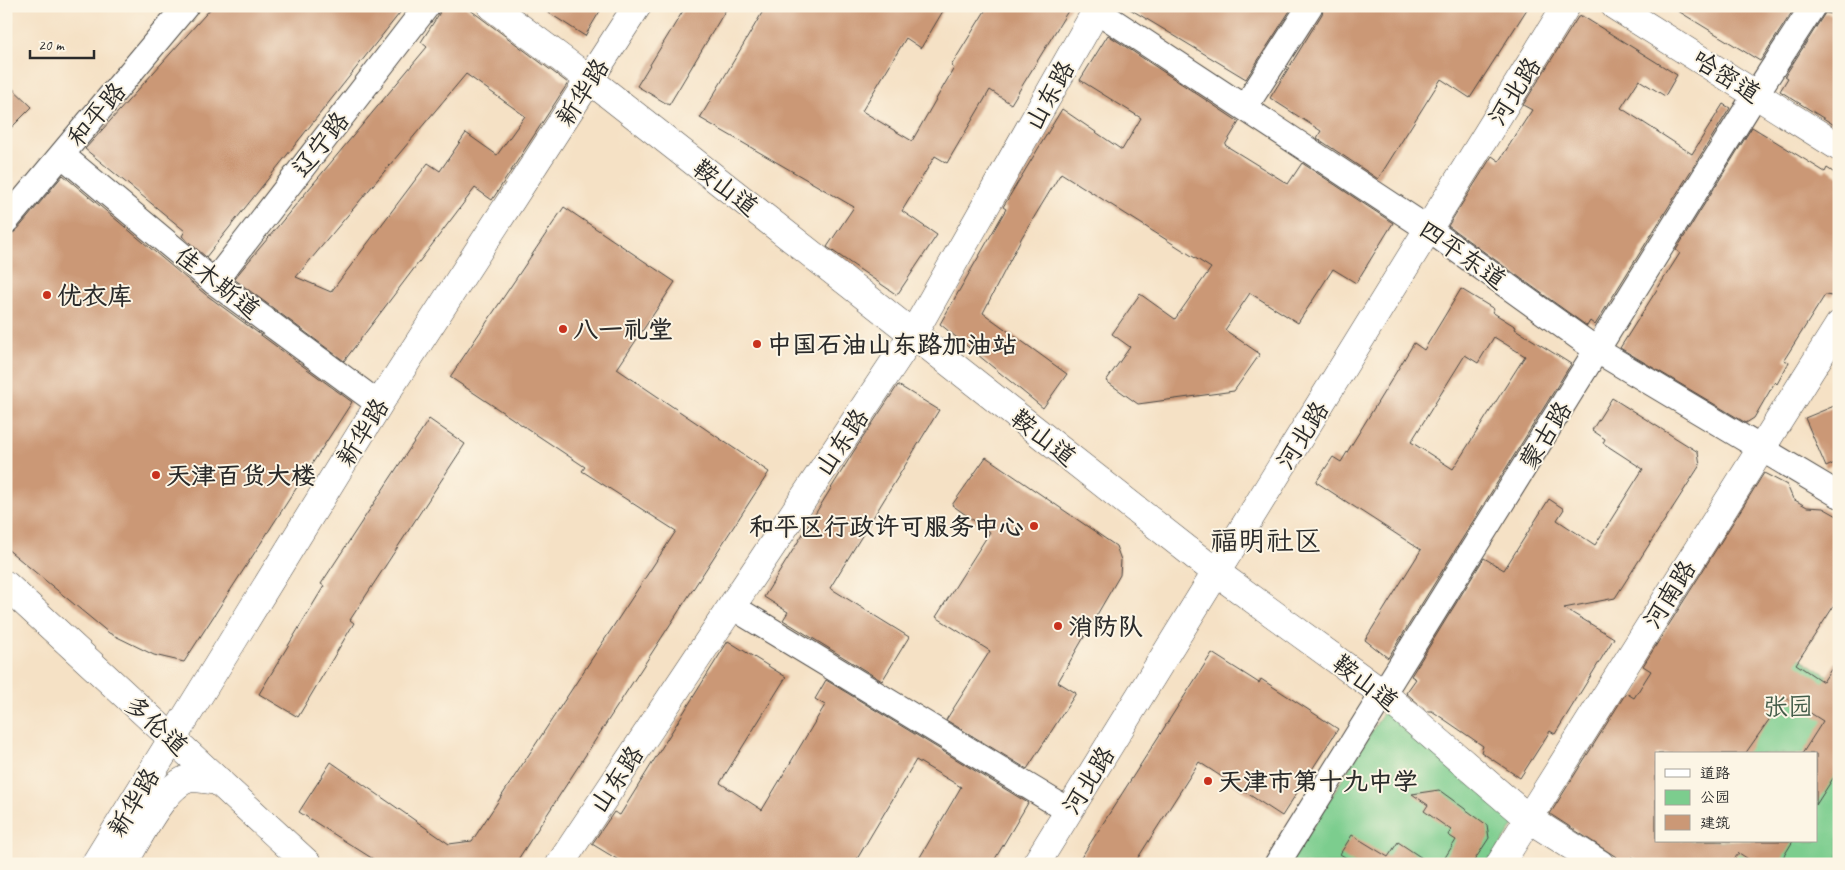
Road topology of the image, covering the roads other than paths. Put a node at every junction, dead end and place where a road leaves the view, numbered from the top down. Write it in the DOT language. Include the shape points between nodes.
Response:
graph roads {
  1 [pos="186,6"];
  2 [pos="426,6"];
  3 [pos="491,6"];
  4 [pos="637,6"];
  5 [pos="1310,6"];
  6 [pos="1566,6"];
  7 [pos="1615,6"];
  8 [pos="1813,6"];
  9 [pos="1095,8"];
  10 [pos="590,80"];
  11 [pos="1756,94"];
  12 [pos="1246,108"];
  13 [pos="1839,147"];
  14 [pos="62,155"];
  15 [pos="6,221"];
  16 [pos="1428,229"];
  17 [pos="214,282"];
  18 [pos="1839,325"];
  19 [pos="913,334"];
  20 [pos="1598,351"];
  21 [pos="379,404"];
  22 [pos="1760,450"];
  23 [pos="1839,496"];
  24 [pos="1216,573"];
  25 [pos="6,585"];
  26 [pos="731,606"];
  27 [pos="1382,692"];
  28 [pos="171,740"];
  29 [pos="219,780"];
  30 [pos="1069,811"];
  31 [pos="1528,819"];
  32 [pos="95,864"];
  33 [pos="124,864"];
  34 [pos="308,864"];
  35 [pos="560,864"];
  36 [pos="1036,864"];
  37 [pos="1277,864"];
  38 [pos="1500,864"];
  39 [pos="1600,864"];
  1 -- 14 [label="street, 和平路"];
  2 -- 17 [label="street, 辽宁路"];
  3 -- 10 [label="street, 鞍山道"];
  4 -- 10 [label="street, 新华路"];
  5 -- 12 [label="street"];
  6 -- 16 [label="street, 河北路"];
  7 -- 11 [label="street, 哈密道"];
  8 -- 11 [label="street, 蒙古路"];
  9 -- 12 [label="street, 四平东道"];
  9 -- 19 [label="street, 山东路"];
  10 -- 19 [label="street, 鞍山道"];
  10 -- 21 [label="street, 新华路"];
  11 -- 13 [label="street, 哈密道"];
  11 -- 20 [label="street, 蒙古路"];
  12 -- 16 [label="street, 四平东道"];
  14 -- 15 [label="street, 和平路"];
  14 -- 17 [label="street, 佳木斯道"];
  16 -- 20 [label="street, 四平东道"];
  16 -- 24 [label="street, 河北路"];
  17 -- 21 [label="street, 佳木斯道"];
  18 -- 22 [label="street, 河南路"];
  19 -- 24 [label="street, 鞍山道"];
  19 -- 26 [label="street, 山东路"];
  20 -- 22 [label="street, 四平东道"];
  20 -- 27 [label="street, 蒙古路"];
  21 -- 28 [label="street, 新华路"];
  22 -- 23 [label="street, 四平东道"];
  22 -- 31 [label="street, 河南路"];
  24 -- 27 [label="street, 鞍山道"];
  24 -- 30 [label="street, 河北路"];
  25 -- 28 [label="street, 多伦道"];
  26 -- 30 [label="street"];
  26 -- 35 [label="street, 山东路"];
  27 -- 31 [label="street, 鞍山道"];
  27 -- 37 [label="street, 蒙古路"];
  28 -- 29 [label="street, 多伦道"];
  28 -- 32 [label="street, 新华路"];
  29 -- 33 [label="street, 新华路" via="191,778 177,784 165,796"];
  29 -- 34 [label="street, 多伦道"];
  30 -- 36 [label="street, 河北路"];
  31 -- 38 [label="street, 河南路"];
  31 -- 39 [label="street, 鞍山道"];
}
